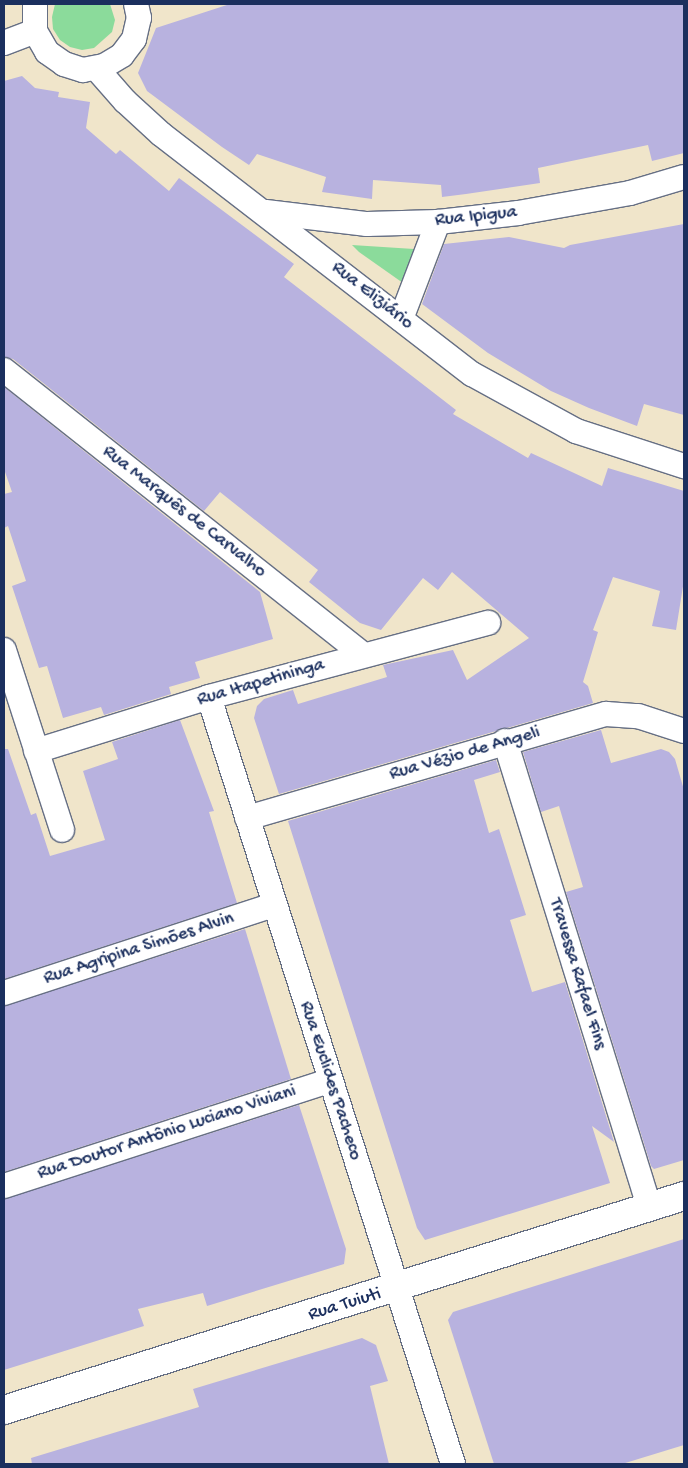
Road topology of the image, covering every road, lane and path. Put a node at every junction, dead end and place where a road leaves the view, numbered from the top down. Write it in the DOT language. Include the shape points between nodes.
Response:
graph roads {
  1 [pos="35,4"];
  2 [pos="136,4"];
  3 [pos="35,31"];
  4 [pos="4,43"];
  5 [pos="96,68"];
  6 [pos="684,177"];
  7 [pos="264,212"];
  8 [pos="438,222"];
  9 [pos="401,318"];
  10 [pos="4,370"];
  11 [pos="684,466"];
  12 [pos="488,623"];
  13 [pos="4,650"];
  14 [pos="363,654"];
  15 [pos="209,697"];
  16 [pos="684,731"];
  17 [pos="505,741"];
  18 [pos="36,750"];
  19 [pos="247,818"];
  20 [pos="62,830"];
  21 [pos="274,906"];
  22 [pos="4,993"];
  23 [pos="330,1081"];
  24 [pos="4,1186"];
  25 [pos="684,1196"];
  26 [pos="649,1207"];
  27 [pos="397,1288"];
  28 [pos="4,1410"];
  29 [pos="453,1464"];
  1 -- 3 [label="street"];
  2 -- 5 [label="street" via="139,18 134,39 122,55"];
  3 -- 4 [label="street"];
  3 -- 5 [label="street" via="47,52 64,64 83,70"];
  5 -- 7 [label="street, Rua Eliziário" via="161,134"];
  6 -- 8 [label="street, Rua Ipigua" via="630,193 518,214"];
  7 -- 8 [label="street, Rua Ipigua" via="367,224"];
  7 -- 9 [label="street, Rua Eliziário"];
  8 -- 9 [label="street"];
  9 -- 11 [label="street, Rua Eliziário" via="472,374 524,406 576,431"];
  10 -- 14 [label="street, Rua Marquês de Carvalho"];
  12 -- 14 [label="street, Rua Itapetininga"];
  13 -- 18 [label="street"];
  14 -- 15 [label="street, Rua Itapetininga"];
  15 -- 18 [label="street, Rua Itapetininga"];
  15 -- 19 [label="street, Rua Euclides Pacheco"];
  16 -- 17 [label="street, Rua Vézio de Angeli" via="621,713"];
  17 -- 19 [label="street, Rua Vézio de Angeli"];
  17 -- 26 [label="street, Travessa Rafael Fins"];
  18 -- 20 [label="street"];
  19 -- 21 [label="street, Rua Euclides Pacheco"];
  21 -- 22 [label="street, Rua Agripina Simões Alvin"];
  21 -- 23 [label="street, Rua Euclides Pacheco"];
  23 -- 24 [label="street, Rua Doutor Antônio Luciano Viviani"];
  23 -- 27 [label="street, Rua Euclides Pacheco"];
  25 -- 26 [label="street, Rua Tuiuti"];
  26 -- 27 [label="street, Rua Tuiuti"];
  27 -- 28 [label="street, Rua Tuiuti"];
  27 -- 29 [label="street, Rua Euclides Pacheco"];
}
